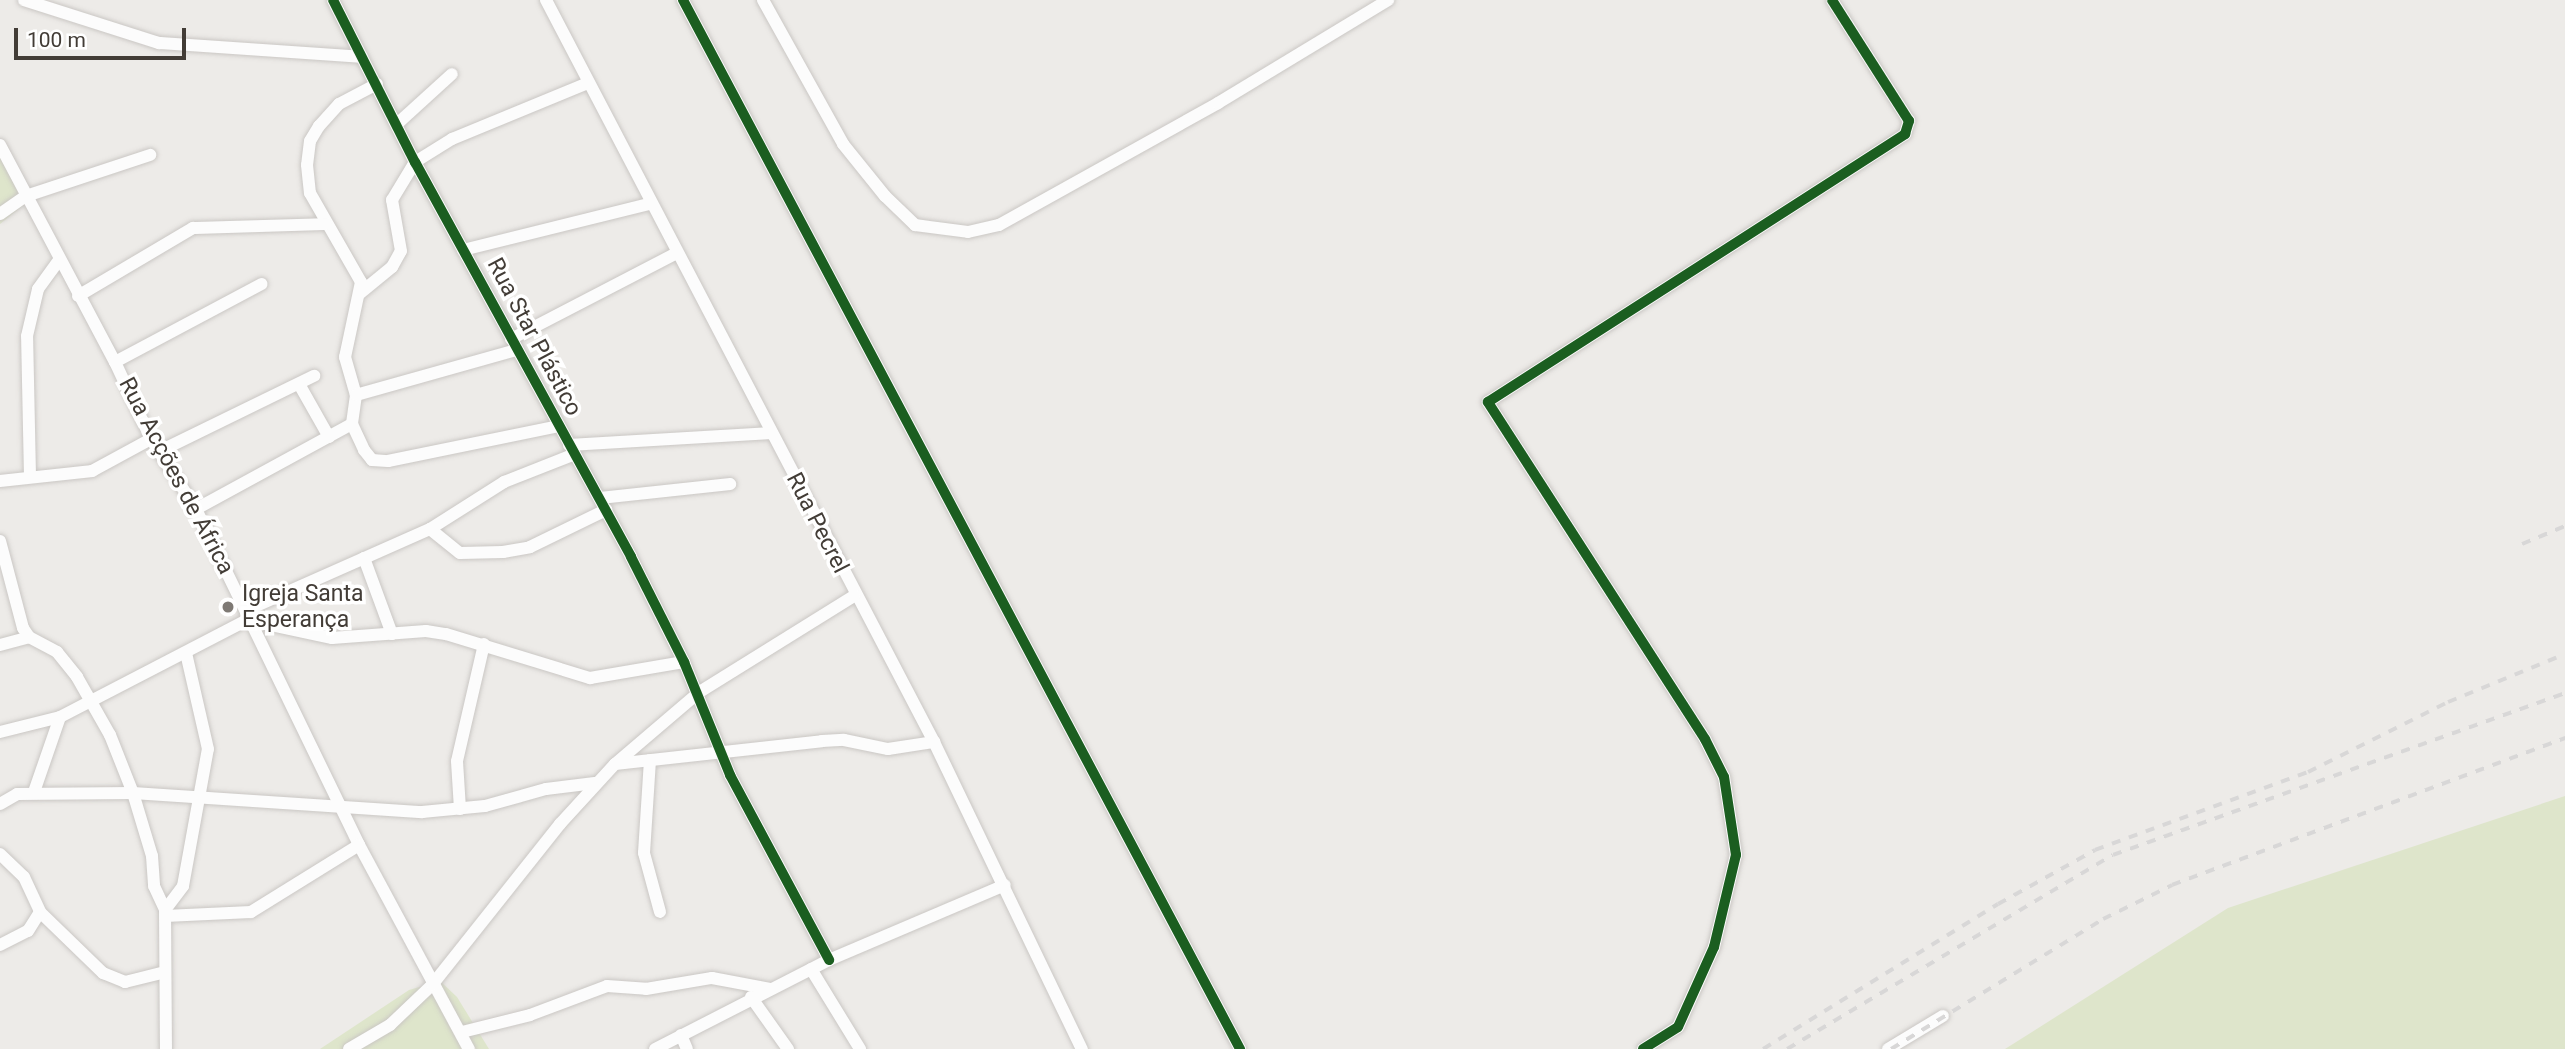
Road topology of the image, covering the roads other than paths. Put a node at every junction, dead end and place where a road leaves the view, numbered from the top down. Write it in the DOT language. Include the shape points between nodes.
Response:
graph roads {
  1 [pos="24,0"];
  2 [pos="333,0"];
  3 [pos="545,0"];
  4 [pos="683,0"];
  5 [pos="763,0"];
  6 [pos="1388,0"];
  7 [pos="1832,0"];
  8 [pos="362,57"];
  9 [pos="452,74"];
  10 [pos="588,83"];
  11 [pos="377,85"];
  12 [pos="397,124"];
  13 [pos="0,145"];
  14 [pos="150,155"];
  15 [pos="415,162"];
  16 [pos="26,196"];
  17 [pos="649,204"];
  18 [pos="0,214"];
  19 [pos="326,224"];
  20 [pos="463,250"];
  21 [pos="677,253"];
  22 [pos="59,260"];
  23 [pos="262,284"];
  24 [pos="359,294"];
  25 [pos="78,296"];
  26 [pos="514,344"];
  27 [pos="115,362"];
  28 [pos="314,376"];
  29 [pos="299,384"];
  30 [pos="356,395"];
  31 [pos="352,424"];
  32 [pos="558,426"];
  33 [pos="772,433"];
  34 [pos="329,437"];
  35 [pos="151,439"];
  36 [pos="572,449"];
  37 [pos="158,452"];
  38 [pos="30,476"];
  39 [pos="0,481"];
  40 [pos="730,484"];
  41 [pos="600,498"];
  42 [pos="196,509"];
  43 [pos="606,510"];
  44 [pos="430,529"];
  45 [pos="0,541"];
  46 [pos="363,558"];
  47 [pos="854,596"];
  48 [pos="247,615"];
  49 [pos="392,634"];
  50 [pos="29,637"];
  51 [pos="484,644"];
  52 [pos="0,645"];
  53 [pos="186,653"];
  54 [pos="684,662"];
  55 [pos="698,693"];
  56 [pos="88,700"];
  57 [pos="60,718"];
  58 [pos="0,732"];
  59 [pos="934,742"];
  60 [pos="722,751"];
  61 [pos="650,761"];
  62 [pos="615,764"];
  63 [pos="595,783"];
  64 [pos="34,793"];
  65 [pos="133,793"];
  66 [pos="198,797"];
  67 [pos="0,804"];
  68 [pos="344,809"];
  69 [pos="460,809"];
  70 [pos="359,845"];
  71 [pos="0,854"];
  72 [pos="1005,885"];
  73 [pos="40,912"];
  74 [pos="660,912"];
  75 [pos="165,913"];
  76 [pos="0,944"];
  77 [pos="829,960"];
  78 [pos="811,969"];
  79 [pos="165,972"];
  80 [pos="432,985"];
  81 [pos="770,989"];
  82 [pos="751,998"];
  83 [pos="1943,1016"];
  84 [pos="462,1032"];
  85 [pos="681,1035"];
  86 [pos="166,1049"];
  87 [pos="349,1049"];
  88 [pos="469,1049"];
  89 [pos="655,1049"];
  90 [pos="687,1049"];
  91 [pos="788,1049"];
  92 [pos="860,1049"];
  93 [pos="1082,1049"];
  94 [pos="1240,1049"];
  95 [pos="1643,1049"];
  96 [pos="1888,1049"];
  1 -- 8 [label="street" via="159,43"];
  2 -- 8 [label="street, Rua Star Plástico"];
  3 -- 10 [label="street, Rua Pecrel"];
  4 -- 94 [label="street"];
  5 -- 6 [label="street" via="844,144 885,196 915,225 968,232 999,225 1218,103"];
  7 -- 95 [label="street" via="1909,121 1905,134 1488,402 1705,738 1724,777 1736,855 1714,947 1678,1027"];
  8 -- 11 [label="street, Rua Star Plástico"];
  9 -- 12 [label="street"];
  10 -- 15 [label="street" via="452,139"];
  10 -- 17 [label="street, Rua Pecrel"];
  11 -- 12 [label="street, Rua Star Plástico"];
  11 -- 19 [label="street" via="339,104 310,141 310,193"];
  12 -- 15 [label="street, Rua Star Plástico"];
  13 -- 16 [label="street, Rua Acções de África"];
  14 -- 16 [label="street"];
  15 -- 20 [label="street, Rua Star Plástico"];
  15 -- 24 [label="street" via="392,200 401,251 392,267"];
  16 -- 18 [label="street"];
  16 -- 22 [label="street, Rua Acções de África"];
  17 -- 20 [label="street"];
  17 -- 21 [label="street, Rua Pecrel"];
  19 -- 24 [label="street" via="361,282"];
  19 -- 25 [label="street" via="193,228"];
  20 -- 26 [label="street, Rua Star Plástico"];
  21 -- 26 [label="street"];
  21 -- 33 [label="street, Rua Pecrel"];
  22 -- 25 [label="street, Rua Acções de África"];
  22 -- 38 [label="street" via="38,289 27,336"];
  23 -- 27 [label="street"];
  24 -- 30 [label="street" via="345,357"];
  25 -- 27 [label="street, Rua Acções de África"];
  26 -- 30 [label="street"];
  26 -- 32 [label="street, Rua Star Plástico"];
  27 -- 35 [label="street, Rua Acções de África"];
  28 -- 29 [label="street"];
  29 -- 34 [label="street"];
  29 -- 37 [label="street"];
  30 -- 31 [label="street"];
  31 -- 32 [label="street" via="372,460 388,461"];
  31 -- 34 [label="street"];
  32 -- 36 [label="street, Rua Star Plástico"];
  33 -- 36 [label="street"];
  33 -- 47 [label="street, Rua Pecrel"];
  34 -- 42 [label="street"];
  35 -- 37 [label="street, Rua Acções de África"];
  35 -- 38 [label="street" via="92,471"];
  36 -- 41 [label="street, Rua Star Plástico"];
  36 -- 44 [label="street" via="503,482"];
  37 -- 42 [label="street, Rua Acções de África"];
  38 -- 39 [label="street"];
  40 -- 41 [label="street"];
  41 -- 43 [label="street, Rua Star Plástico"];
  42 -- 48 [label="street, Rua Acções de África"];
  43 -- 44 [label="street" via="530,547 503,552 460,553"];
  43 -- 54 [label="street, Rua Star Plástico"];
  44 -- 46 [label="street"];
  45 -- 50 [label="street" via="17,610"];
  46 -- 48 [label="street"];
  46 -- 49 [label="street"];
  47 -- 55 [label="street"];
  47 -- 59 [label="street, Rua Pecrel"];
  48 -- 49 [label="street" via="332,638"];
  48 -- 53 [label="street"];
  48 -- 68 [label="street, Rua Acções de África"];
  49 -- 51 [label="street" via="426,631"];
  50 -- 52 [label="street"];
  50 -- 56 [label="street" via="57,652"];
  51 -- 54 [label="street" via="590,678"];
  51 -- 69 [label="street" via="457,761"];
  53 -- 56 [label="street"];
  53 -- 66 [label="street" via="207,733"];
  54 -- 55 [label="street, Rua Star Plástico"];
  55 -- 60 [label="street, Rua Star Plástico"];
  55 -- 62 [label="street"];
  56 -- 57 [label="street"];
  56 -- 65 [label="street" via="110,735"];
  57 -- 58 [label="street"];
  57 -- 64 [label="street"];
  59 -- 60 [label="street" via="888,749 845,740"];
  59 -- 72 [label="street, Rua Pecrel"];
  60 -- 61 [label="street"];
  60 -- 77 [label="street, Rua Star Plástico"];
  61 -- 62 [label="street"];
  61 -- 74 [label="street" via="644,853"];
  62 -- 63 [label="street"];
  63 -- 69 [label="street" via="545,789"];
  63 -- 80 [label="street"];
  64 -- 65 [label="street"];
  64 -- 67 [label="street" via="17,794"];
  65 -- 66 [label="street"];
  65 -- 75 [label="street" via="152,856 154,886"];
  66 -- 68 [label="street"];
  66 -- 75 [label="street" via="183,886"];
  68 -- 69 [label="street"];
  68 -- 70 [label="street, Rua Acções de África"];
  70 -- 75 [label="street" via="251,912"];
  70 -- 80 [label="street, Rua Acções de África"];
  71 -- 73 [label="street" via="24,877"];
  72 -- 77 [label="street"];
  72 -- 93 [label="street, Rua Pecrel" via="1045,979"];
  73 -- 76 [label="street" via="28,931"];
  73 -- 79 [label="street" via="91,964 114,979 134,981"];
  75 -- 79 [label="street"];
  77 -- 78 [label="street"];
  78 -- 81 [label="street"];
  78 -- 92 [label="street"];
  79 -- 86 [label="street"];
  80 -- 84 [label="street, Rua Acções de África"];
  80 -- 87 [label="street" via="390,1025"];
  81 -- 82 [label="street"];
  81 -- 84 [label="street" via="712,978 646,989 607,986 530,1015"];
  82 -- 85 [label="street"];
  82 -- 91 [label="street"];
  83 -- 96 [label="street"];
  84 -- 88 [label="street, Rua Acções de África"];
  85 -- 89 [label="street"];
  85 -- 90 [label="street"];
}
